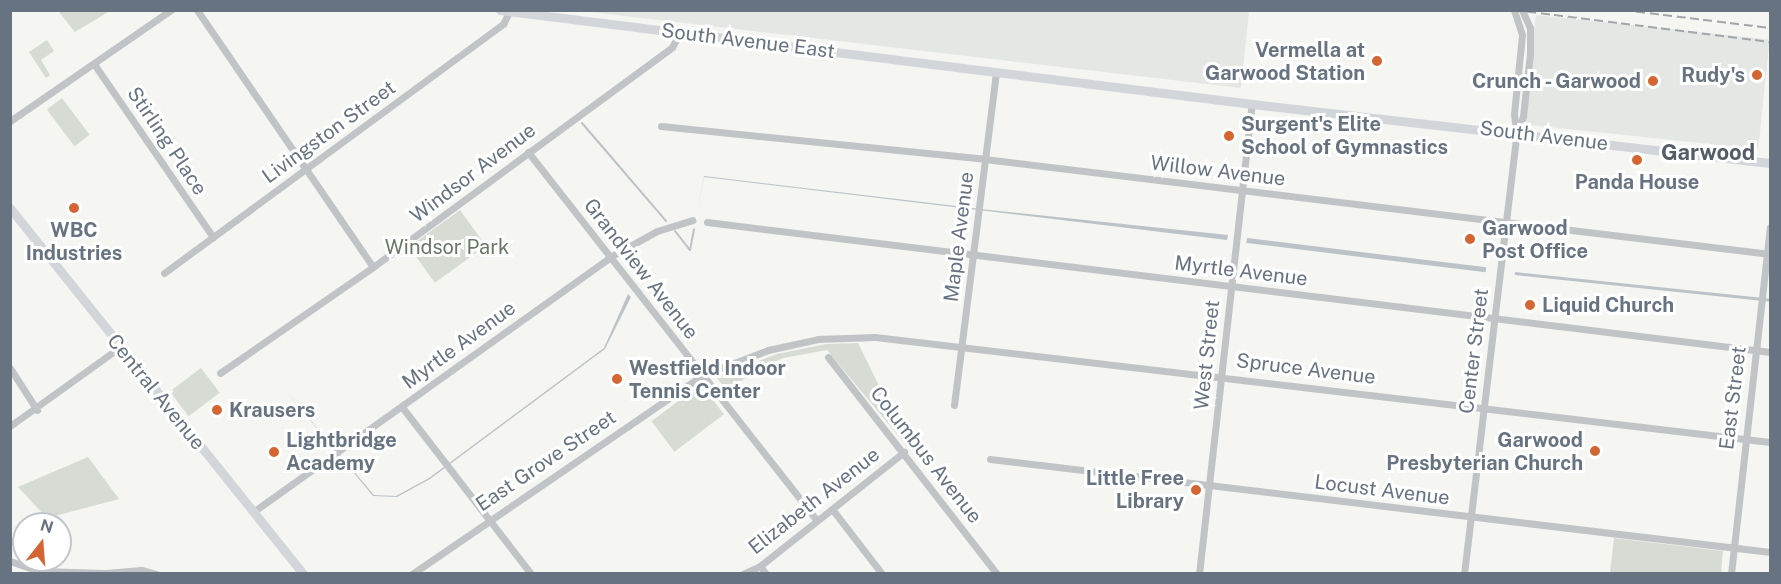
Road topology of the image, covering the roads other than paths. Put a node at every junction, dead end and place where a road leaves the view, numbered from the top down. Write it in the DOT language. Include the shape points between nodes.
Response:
graph roads {
  1 [pos="171,10"];
  2 [pos="197,10"];
  3 [pos="1514,10"];
  4 [pos="1522,10"];
  5 [pos="505,11"];
  6 [pos="680,33"];
  7 [pos="94,63"];
  8 [pos="996,73"];
  9 [pos="1252,104"];
  10 [pos="10,121"];
  11 [pos="661,126"];
  12 [pos="1516,132"];
  13 [pos="528,152"];
  14 [pos="984,159"];
  15 [pos="1770,163"];
  16 [pos="306,169"];
  17 [pos="1242,190"];
  18 [pos="10,208"];
  19 [pos="692,220"];
  20 [pos="707,222"];
  21 [pos="1505,223"];
  22 [pos="1770,227"];
  23 [pos="213,237"];
  24 [pos="1769,254"];
  25 [pos="972,256"];
  26 [pos="610,257"];
  27 [pos="373,267"];
  28 [pos="164,273"];
  29 [pos="1231,286"];
  30 [pos="1495,319"];
  31 [pos="837,339"];
  32 [pos="120,347"];
  33 [pos="963,348"];
  34 [pos="1756,350"];
  35 [pos="1770,352"];
  36 [pos="828,357"];
  37 [pos="10,368"];
  38 [pos="220,373"];
  39 [pos="703,375"];
  40 [pos="1220,376"];
  41 [pos="954,405"];
  42 [pos="402,407"];
  43 [pos="1483,407"];
  44 [pos="37,410"];
  45 [pos="10,426"];
  46 [pos="1744,439"];
  47 [pos="1770,442"];
  48 [pos="904,453"];
  49 [pos="990,459"];
  50 [pos="1211,486"];
  51 [pos="832,509"];
  52 [pos="253,512"];
  53 [pos="1471,518"];
  54 [pos="489,519"];
  55 [pos="817,520"];
  56 [pos="1734,548"];
  57 [pos="1770,552"];
  58 [pos="10,561"];
  59 [pos="760,566"];
  60 [pos="156,573"];
  61 [pos="303,573"];
  62 [pos="412,573"];
  63 [pos="531,573"];
  64 [pos="743,573"];
  65 [pos="766,573"];
  66 [pos="882,573"];
  67 [pos="997,573"];
  68 [pos="1199,573"];
  69 [pos="1464,573"];
  70 [pos="1731,573"];
  1 -- 7 [label="street"];
  2 -- 16 [label="street"];
  3 -- 12 [label="street, Center Street" via="1522,35 1514,114"];
  4 -- 12 [label="street, Center Street" via="1530,28 1531,46 1523,116"];
  5 -- 6 [label="main road, South Avenue East"];
  5 -- 16 [label="street, Livingston Street" via="503,24"];
  6 -- 8 [label="main road, South Avenue East"];
  6 -- 13 [label="street, Windsor Avenue" via="672,47"];
  7 -- 10 [label="street"];
  7 -- 23 [label="street, Stirling Place"];
  8 -- 9 [label="main road, South Avenue"];
  8 -- 14 [label="street, Maple Avenue"];
  9 -- 12 [label="main road, South Avenue"];
  9 -- 17 [label="street, West Street"];
  11 -- 14 [label="street, Willow Avenue"];
  12 -- 15 [label="main road, South Avenue"];
  12 -- 21 [label="street, Center Street"];
  13 -- 26 [label="street, Grandview Avenue"];
  13 -- 27 [label="street, Windsor Avenue"];
  14 -- 17 [label="street, Willow Avenue"];
  14 -- 25 [label="street, Maple Avenue"];
  16 -- 23 [label="street, Livingston Street"];
  16 -- 27 [label="street"];
  17 -- 21 [label="street, Willow Avenue"];
  17 -- 29 [label="street, West Street"];
  18 -- 32 [label="main road, Central Avenue"];
  19 -- 26 [label="street, Myrtle Avenue" via="657,231"];
  20 -- 25 [label="street, Myrtle Avenue"];
  21 -- 24 [label="street, Willow Avenue"];
  21 -- 30 [label="street, Center Street"];
  22 -- 24 [label="street, East Street"];
  23 -- 28 [label="street, Livingston Street"];
  24 -- 34 [label="street, East Street"];
  25 -- 29 [label="street, Myrtle Avenue"];
  25 -- 33 [label="street, Maple Avenue"];
  26 -- 39 [label="street, Grandview Avenue"];
  26 -- 42 [label="street, Myrtle Avenue"];
  27 -- 38 [label="street, Windsor Avenue"];
  29 -- 30 [label="street, Myrtle Avenue"];
  29 -- 40 [label="street, West Street"];
  30 -- 34 [label="street, Myrtle Avenue"];
  30 -- 43 [label="street, Center Street"];
  31 -- 33 [label="street, Spruce Avenue" via="875,337"];
  31 -- 39 [label="street, East Grove Street" via="768,350"];
  32 -- 44 [label="street"];
  32 -- 52 [label="main road, Central Avenue"];
  33 -- 40 [label="street, Spruce Avenue"];
  33 -- 41 [label="street, Maple Avenue"];
  34 -- 35 [label="street, Myrtle Avenue"];
  34 -- 46 [label="street, East Street"];
  36 -- 48 [label="street, Columbus Avenue"];
  37 -- 44 [label="street"];
  39 -- 54 [label="street, East Grove Street"];
  39 -- 55 [label="street, Grandview Avenue"];
  40 -- 43 [label="street, Spruce Avenue"];
  40 -- 50 [label="street, West Street"];
  42 -- 52 [label="street, Myrtle Avenue"];
  42 -- 54 [label="street"];
  43 -- 46 [label="street, Spruce Avenue"];
  43 -- 53 [label="street, Center Street"];
  44 -- 45 [label="street"];
  46 -- 47 [label="street, Spruce Avenue"];
  46 -- 56 [label="street, East Street"];
  48 -- 51 [label="street, Elizabeth Avenue"];
  48 -- 67 [label="street, Columbus Avenue"];
  49 -- 50 [label="street, Locust Avenue"];
  50 -- 53 [label="street, Locust Avenue"];
  50 -- 68 [label="street, West Street"];
  51 -- 55 [label="street, Elizabeth Avenue"];
  51 -- 66 [label="street"];
  52 -- 61 [label="main road, Central Avenue"];
  53 -- 56 [label="street, Locust Avenue"];
  53 -- 69 [label="street, Center Street"];
  54 -- 62 [label="street, East Grove Street"];
  54 -- 63 [label="street"];
  55 -- 59 [label="street, Elizabeth Avenue"];
  56 -- 57 [label="street, Locust Avenue"];
  56 -- 70 [label="street, East Street"];
  58 -- 60 [label="street" via="39,571"];
  59 -- 64 [label="street, Elizabeth Avenue"];
  59 -- 65 [label="street"];
}
